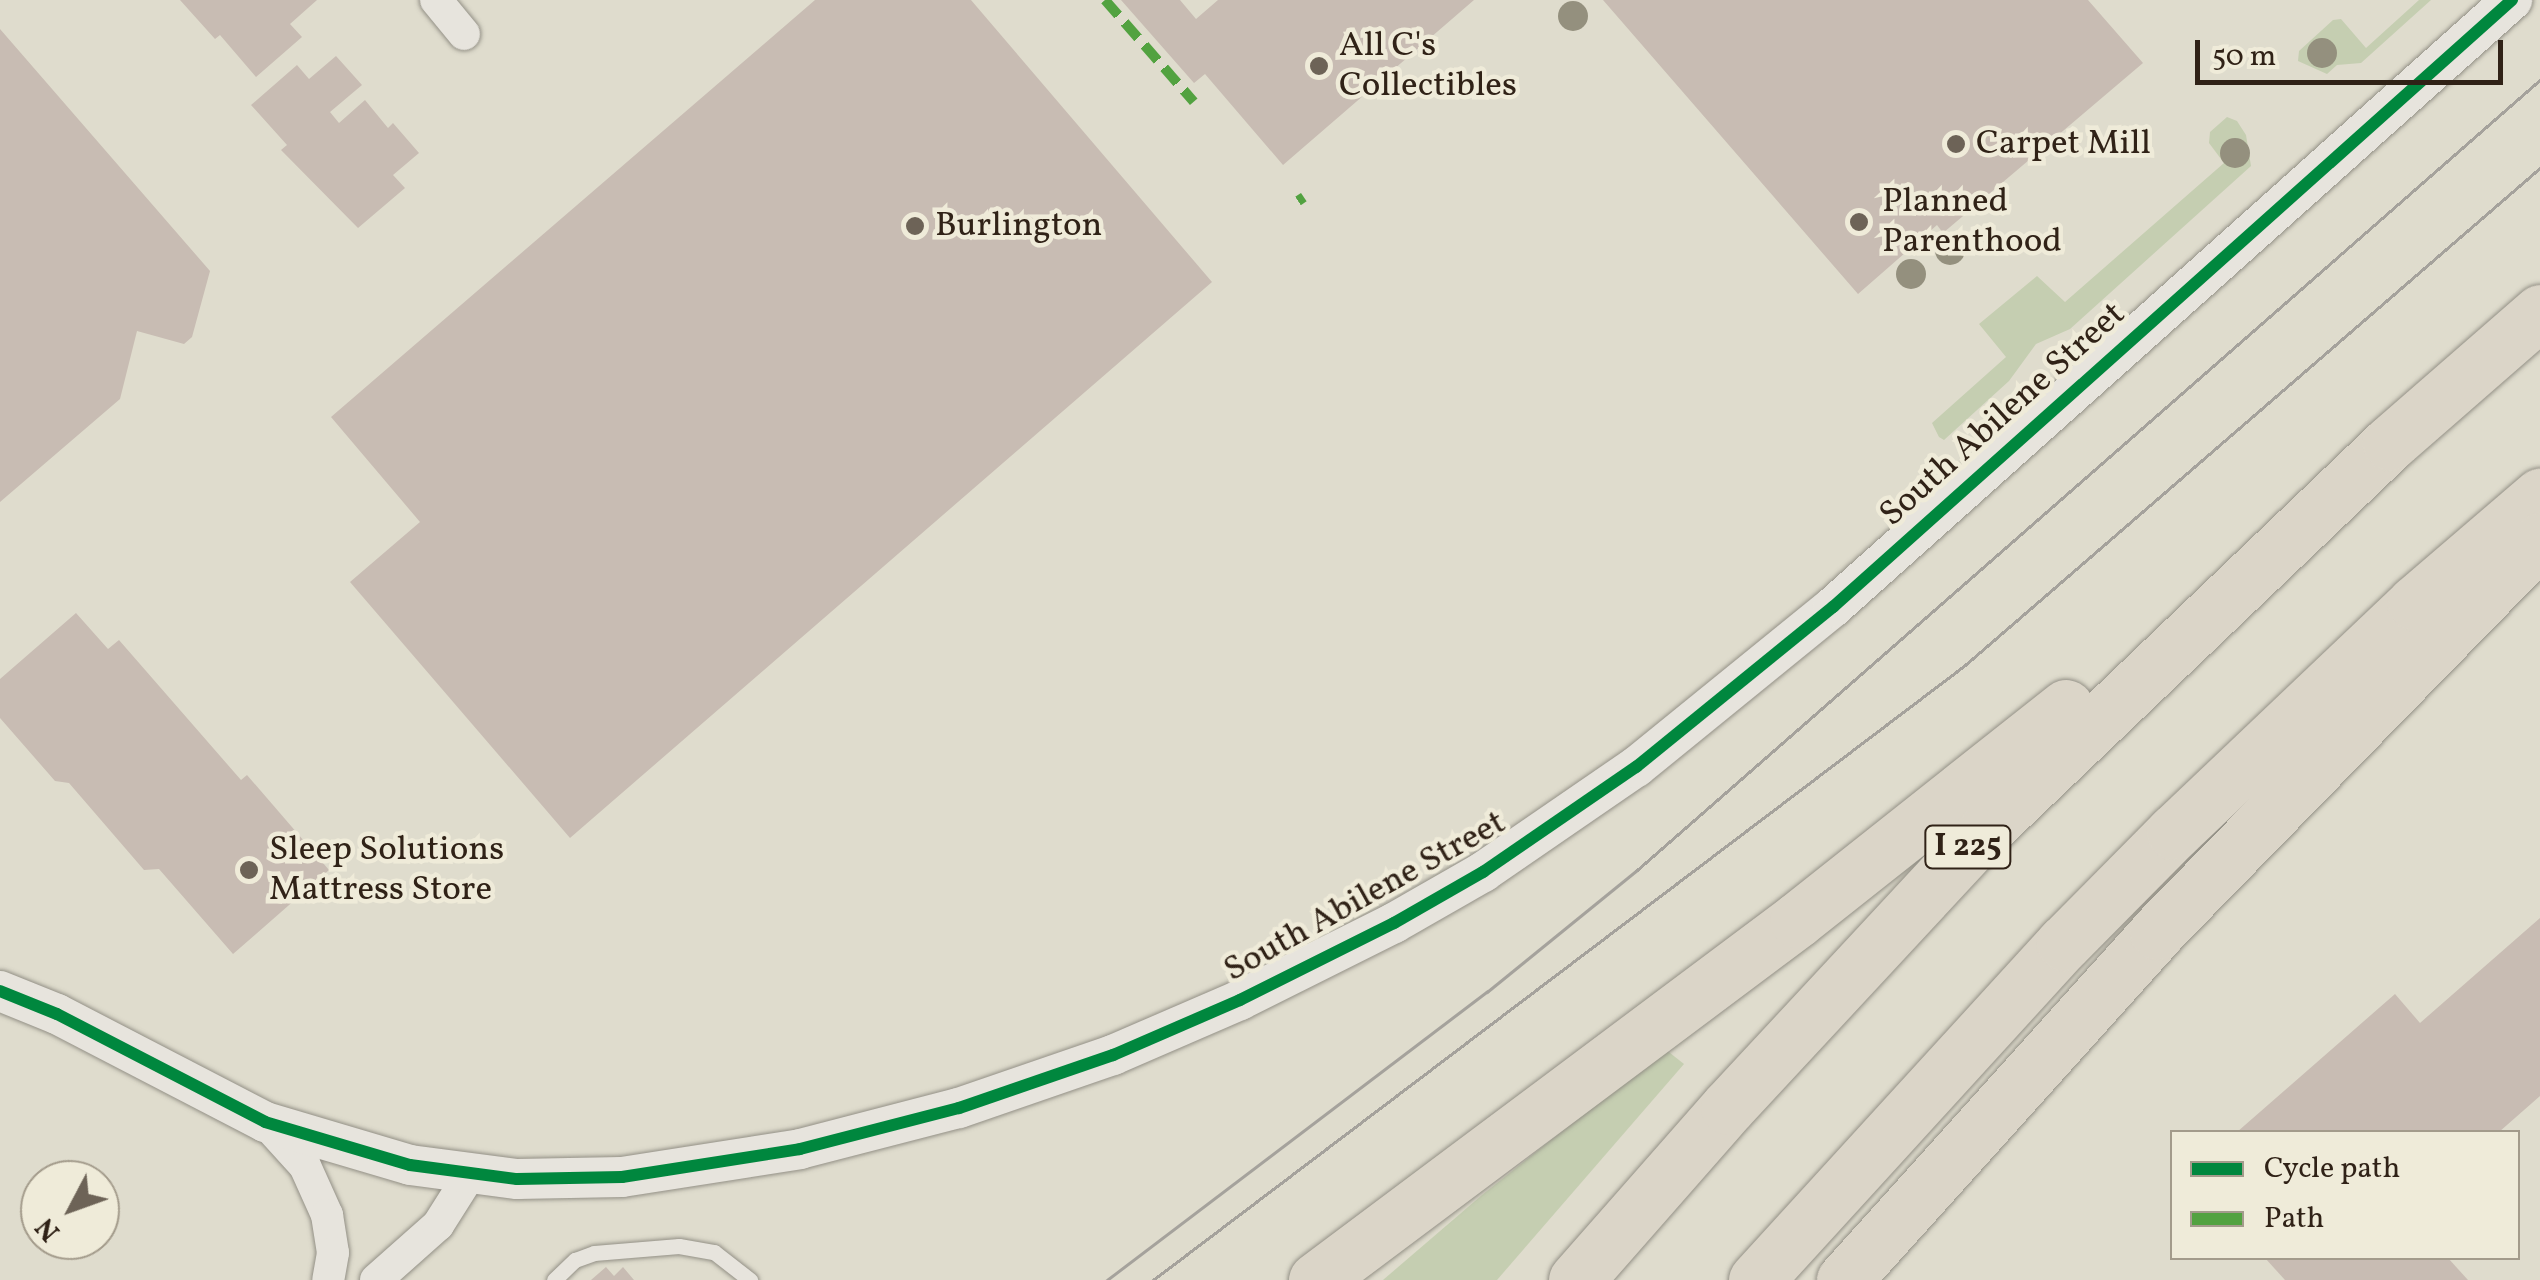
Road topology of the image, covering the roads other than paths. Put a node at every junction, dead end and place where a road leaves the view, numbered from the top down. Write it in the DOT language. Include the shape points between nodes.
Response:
graph roads {
  1 [pos="436,0"];
  2 [pos="2512,0"];
  3 [pos="464,34"];
  4 [pos="2540,312"];
  5 [pos="2390,444"];
  6 [pos="2540,496"];
  7 [pos="2540,540"];
  8 [pos="0,966"];
  9 [pos="0,991"];
  10 [pos="57,1014"];
  11 [pos="266,1122"];
  12 [pos="469,1176"];
  13 [pos="328,1280"];
  14 [pos="376,1280"];
  15 [pos="554,1280"];
  16 [pos="750,1280"];
  17 [pos="1316,1280"];
  18 [pos="1576,1280"];
  19 [pos="1756,1280"];
  20 [pos="1844,1280"];
  1 -- 3 [label="street"];
  2 -- 12 [label="street, South Abilene Street" via="1812,625 1636,767 1446,894 1298,973 1151,1040 925,1118 678,1171 571,1179"];
  4 -- 5 [label="highway, I 225"];
  5 -- 17 [label="highway" via="1920,825"];
  5 -- 18 [label="highway, I 225" via="1986,830"];
  6 -- 19 [label="highway" via="2415,602 2174,832"];
  7 -- 20 [label="highway" via="2156,932"];
  8 -- 10 [label="street, South Abilene Street"];
  9 -- 10 [label="street, South Abilene Street"];
  10 -- 11 [label="street, South Abilene Street"];
  11 -- 12 [label="street, South Abilene Street" via="358,1152"];
  11 -- 13 [label="street" via="305,1166 327,1214 333,1253"];
  12 -- 14 [label="street" via="438,1224"];
  15 -- 16 [label="lane" via="574,1260 594,1253 679,1246 714,1252"];
}
